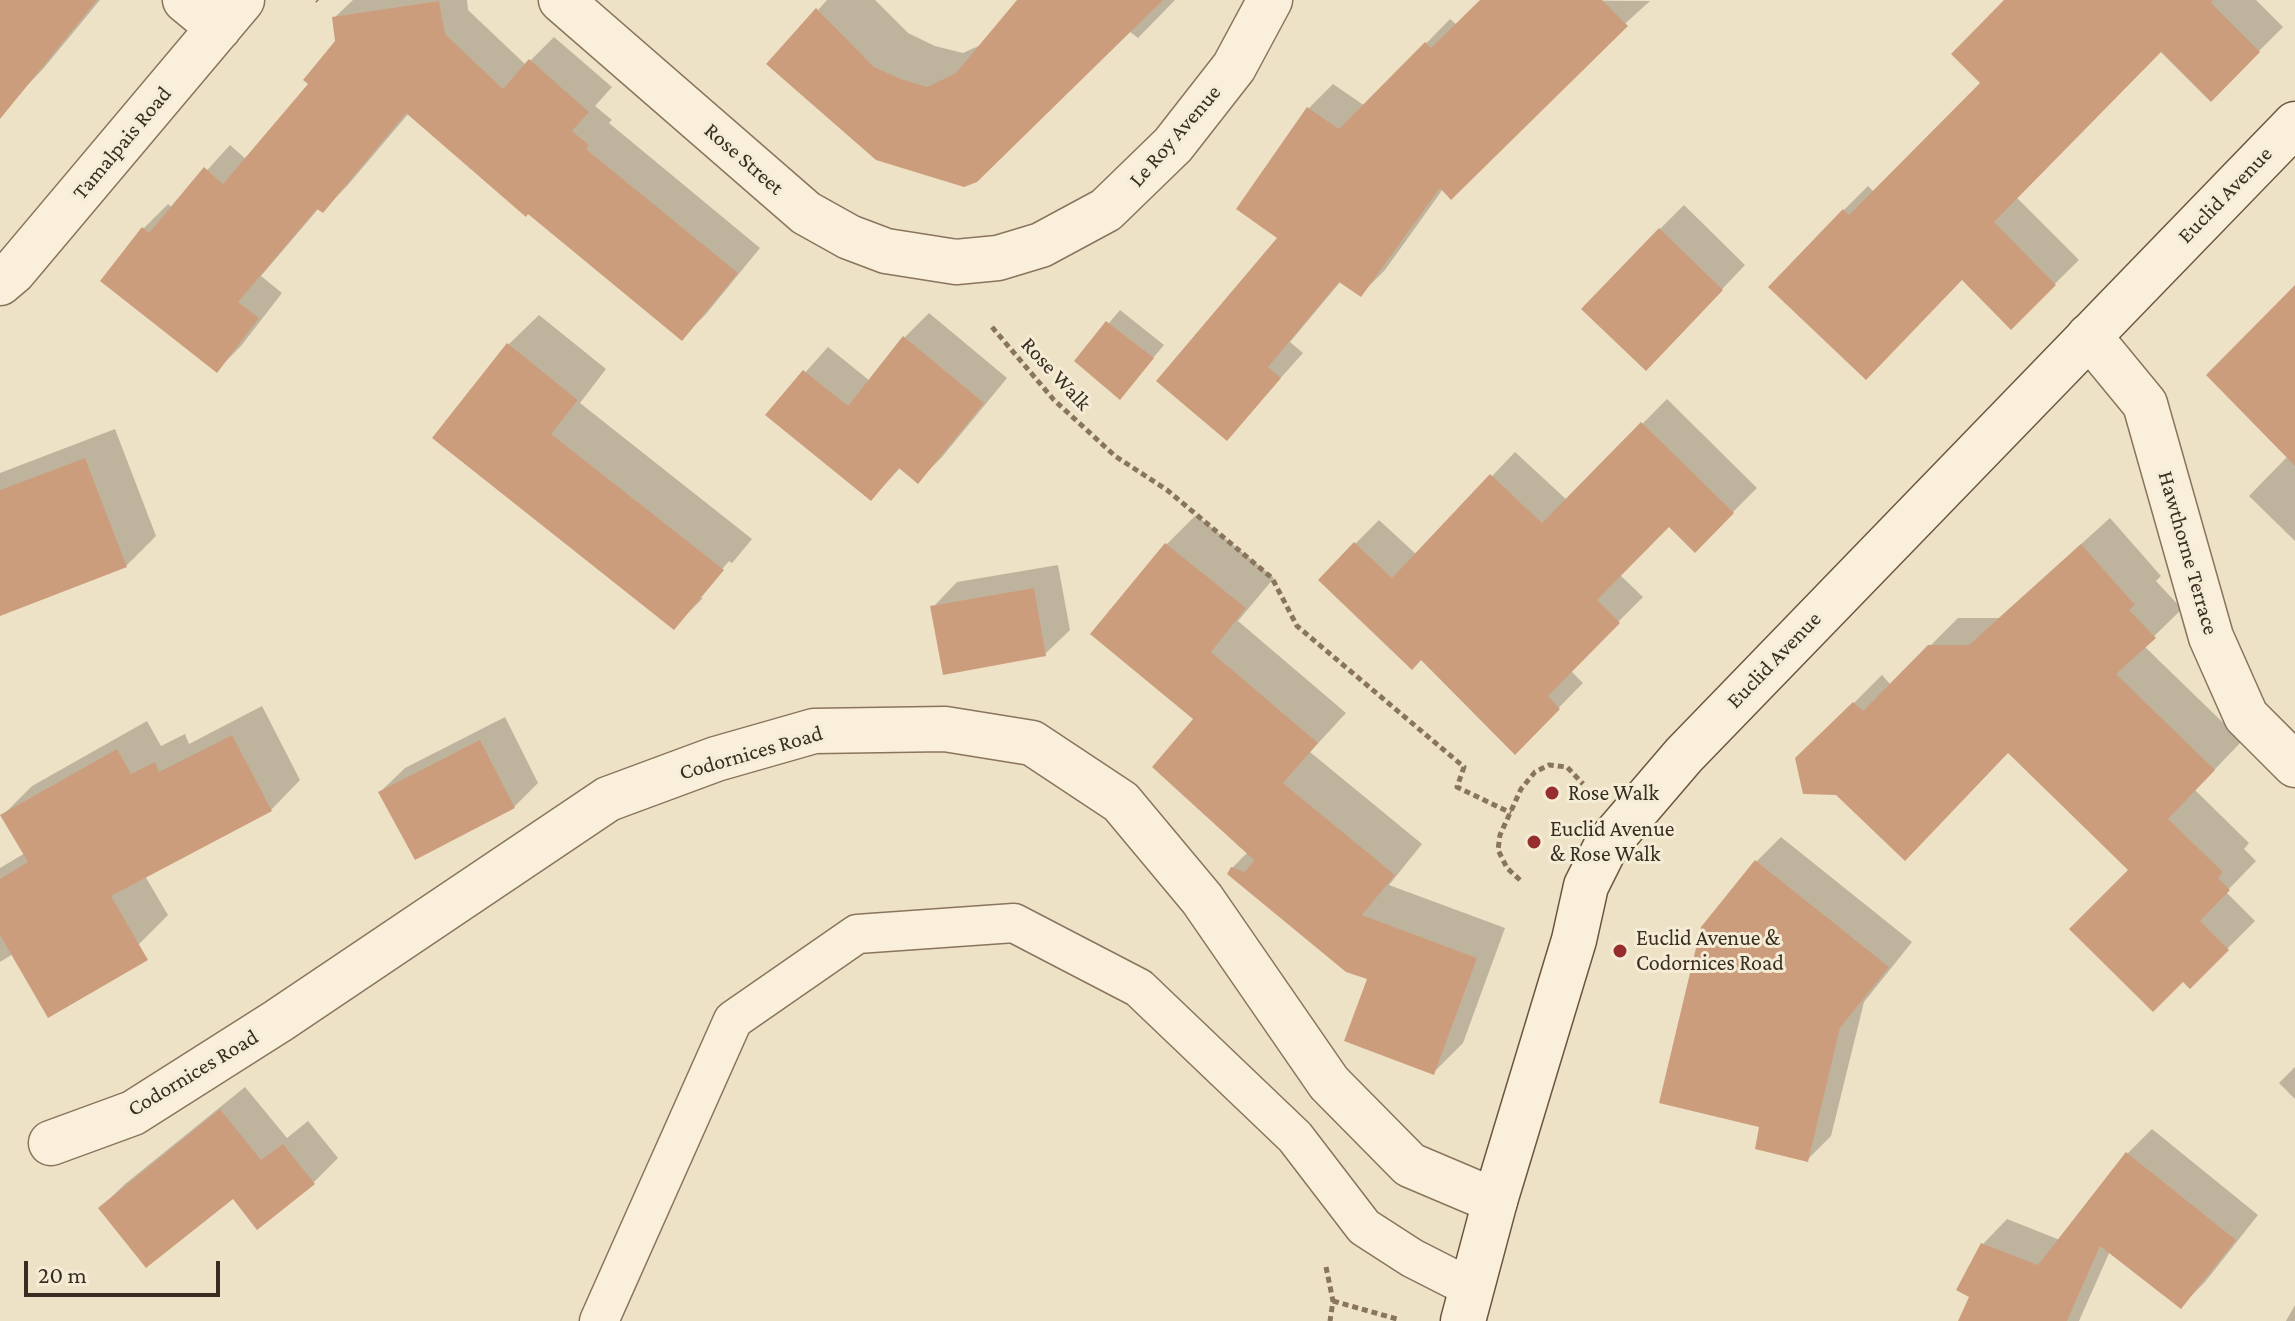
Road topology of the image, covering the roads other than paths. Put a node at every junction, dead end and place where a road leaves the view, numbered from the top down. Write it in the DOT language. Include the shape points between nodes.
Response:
graph roads {
  1 [pos="185,0"];
  2 [pos="561,0"];
  3 [pos="1270,0"];
  4 [pos="230,14"];
  5 [pos="2295,124"];
  6 [pos="956,262"];
  7 [pos="0,283"];
  8 [pos="2089,336"];
  9 [pos="2295,765"];
  10 [pos="51,1143"];
  11 [pos="1495,1201"];
  12 [pos="1467,1304"];
  13 [pos="599,1321"];
  1 -- 4 [label="street"];
  2 -- 6 [label="street, Rose Street" via="806,213 886,251"];
  3 -- 6 [label="street, Le Roy Avenue" via="1234,67 1182,134 1106,210 1041,245 998,258"];
  4 -- 7 [label="street, Tamalpais Road"];
  5 -- 8 [label="street, Euclid Avenue"];
  8 -- 9 [label="street, Hawthorne Terrace" via="2145,404 2211,637 2246,716"];
  8 -- 11 [label="street, Euclid Avenue" via="1684,755 1606,846 1586,886"];
  10 -- 11 [label="street, Codornices Road" via="133,1113 608,799 716,759 814,731 945,729 1032,743 1121,802 1202,899 1329,1083 1410,1165"];
  11 -- 12 [label="street, Euclid Avenue"];
  12 -- 13 [label="lane" via="1364,1227 1295,1137 1139,988 1014,923 857,934 733,1020"];
}
